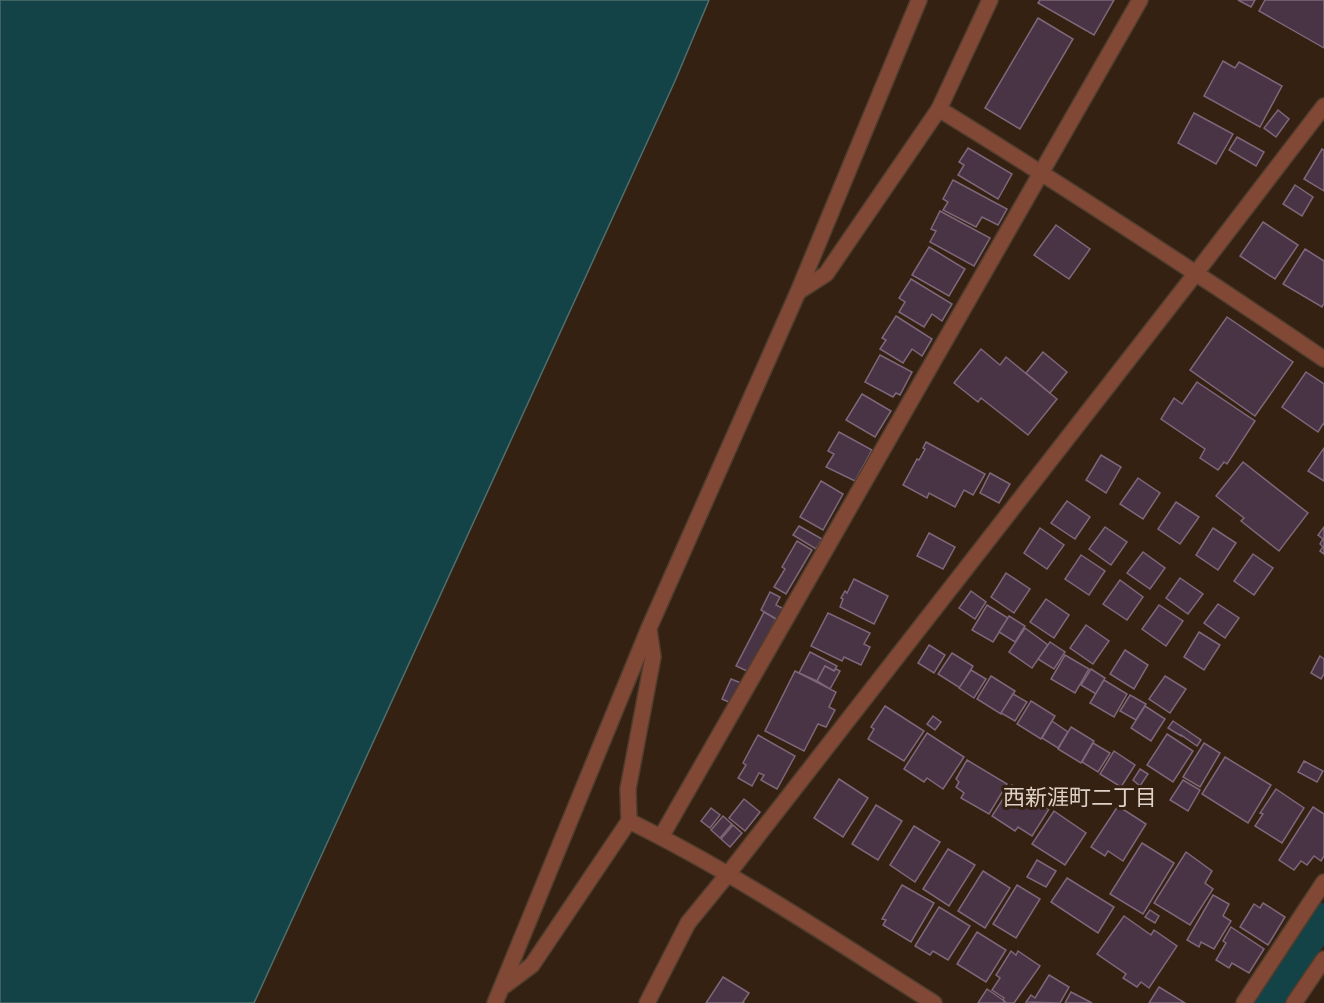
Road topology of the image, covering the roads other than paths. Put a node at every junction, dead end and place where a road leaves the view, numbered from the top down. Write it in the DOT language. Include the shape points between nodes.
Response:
graph roads {
  1 [pos="919,0"];
  2 [pos="990,0"];
  3 [pos="1140,0"];
  4 [pos="1324,106"];
  5 [pos="939,109"];
  6 [pos="1041,172"];
  7 [pos="1196,273"];
  8 [pos="798,291"];
  9 [pos="1324,360"];
  10 [pos="649,628"];
  11 [pos="629,821"];
  12 [pos="661,837"];
  13 [pos="728,874"];
  14 [pos="1324,882"];
  15 [pos="1324,959"];
  16 [pos="502,987"];
  17 [pos="495,1003"];
  18 [pos="504,1003"];
  19 [pos="647,1003"];
  20 [pos="934,1003"];
  21 [pos="1244,1003"];
  22 [pos="1294,1003"];
  1 -- 8 [label="street"];
  2 -- 5 [label="street"];
  3 -- 6 [label="street"];
  4 -- 7 [label="street"];
  5 -- 6 [label="street"];
  5 -- 8 [label="street" via="826,274"];
  6 -- 7 [label="street"];
  6 -- 12 [label="street"];
  7 -- 9 [label="street"];
  7 -- 13 [label="street"];
  8 -- 10 [label="street"];
  10 -- 11 [label="street" via="653,657 628,789"];
  10 -- 16 [label="street"];
  11 -- 12 [label="street"];
  11 -- 16 [label="street" via="532,965"];
  12 -- 13 [label="street"];
  13 -- 19 [label="street" via="688,923"];
  13 -- 20 [label="street"];
  14 -- 21 [label="street"];
  15 -- 22 [label="street"];
  16 -- 17 [label="street"];
  16 -- 18 [label="street"];
}
